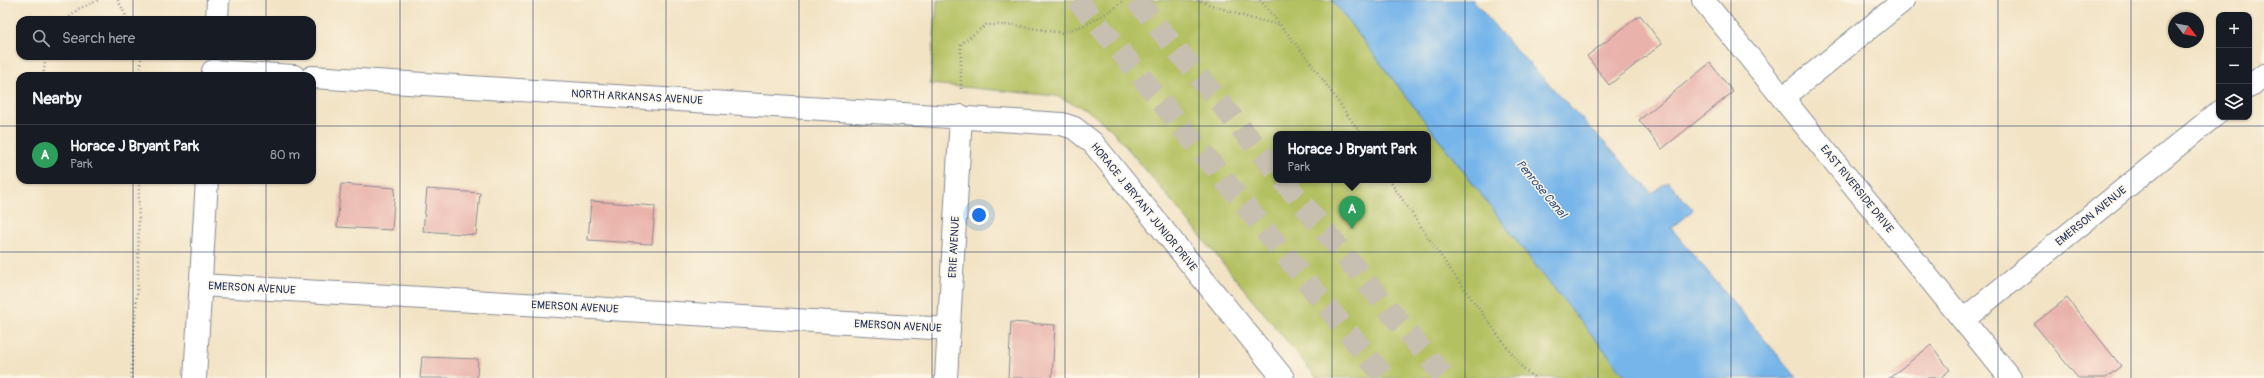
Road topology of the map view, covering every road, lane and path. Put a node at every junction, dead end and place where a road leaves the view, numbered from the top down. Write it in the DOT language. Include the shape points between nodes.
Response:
graph roads {
  1 [pos="99,0"];
  2 [pos="118,0"];
  3 [pos="218,0"];
  4 [pos="1124,0"];
  5 [pos="1197,0"];
  6 [pos="1260,0"];
  7 [pos="1703,0"];
  8 [pos="1904,0"];
  9 [pos="71,16"];
  10 [pos="126,16"];
  11 [pos="217,16"];
  12 [pos="1280,25"];
  13 [pos="45,60"];
  14 [pos="141,60"];
  15 [pos="214,68"];
  16 [pos="44,72"];
  17 [pos="141,72"];
  18 [pos="254,72"];
  19 [pos="2264,75"];
  20 [pos="316,77"];
  21 [pos="2252,85"];
  22 [pos="1784,98"];
  23 [pos="2216,114"];
  24 [pos="962,116"];
  25 [pos="1359,131"];
  26 [pos="1391,183"];
  27 [pos="139,184"];
  28 [pos="207,184"];
  29 [pos="201,285"];
  30 [pos="1963,320"];
  31 [pos="949,329"];
  32 [pos="131,378"];
  33 [pos="195,378"];
  34 [pos="946,378"];
  35 [pos="1283,378"];
  36 [pos="1534,378"];
  37 [pos="2010,378"];
  1 -- 9 [label="path" via="78,9"];
  2 -- 10 [label="path"];
  3 -- 11 [label="street"];
  4 -- 24 [label="path" via="1085,25 1062,33 1013,25 986,25 961,44"];
  5 -- 12 [label="path" via="1249,18"];
  6 -- 12 [label="path"];
  7 -- 22 [label="street, EAST RIVERSIDE DRIVE"];
  8 -- 22 [label="street"];
  12 -- 25 [label="path" via="1308,58"];
  13 -- 16 [label="path"];
  14 -- 17 [label="path"];
  15 -- 18 [label="street"];
  19 -- 21 [label="street"];
  20 -- 24 [label="street, NORTH ARKANSAS AVENUE"];
  22 -- 30 [label="street, EAST RIVERSIDE DRIVE"];
  23 -- 30 [label="street, EMERSON AVENUE"];
  24 -- 31 [label="street, ERIE AVENUE"];
  24 -- 35 [label="street, HORACE J. BRYANT JUNIOR DRIVE" via="1062,124 1084,134"];
  26 -- 36 [label="path" via="1449,268 1521,366"];
  27 -- 32 [label="path" via="138,280"];
  28 -- 29 [label="street"];
  29 -- 31 [label="street, EMERSON AVENUE"];
  29 -- 33 [label="street"];
  30 -- 37 [label="street, EAST RIVERSIDE DRIVE"];
  31 -- 34 [label="street, ERIE AVENUE"];
}
